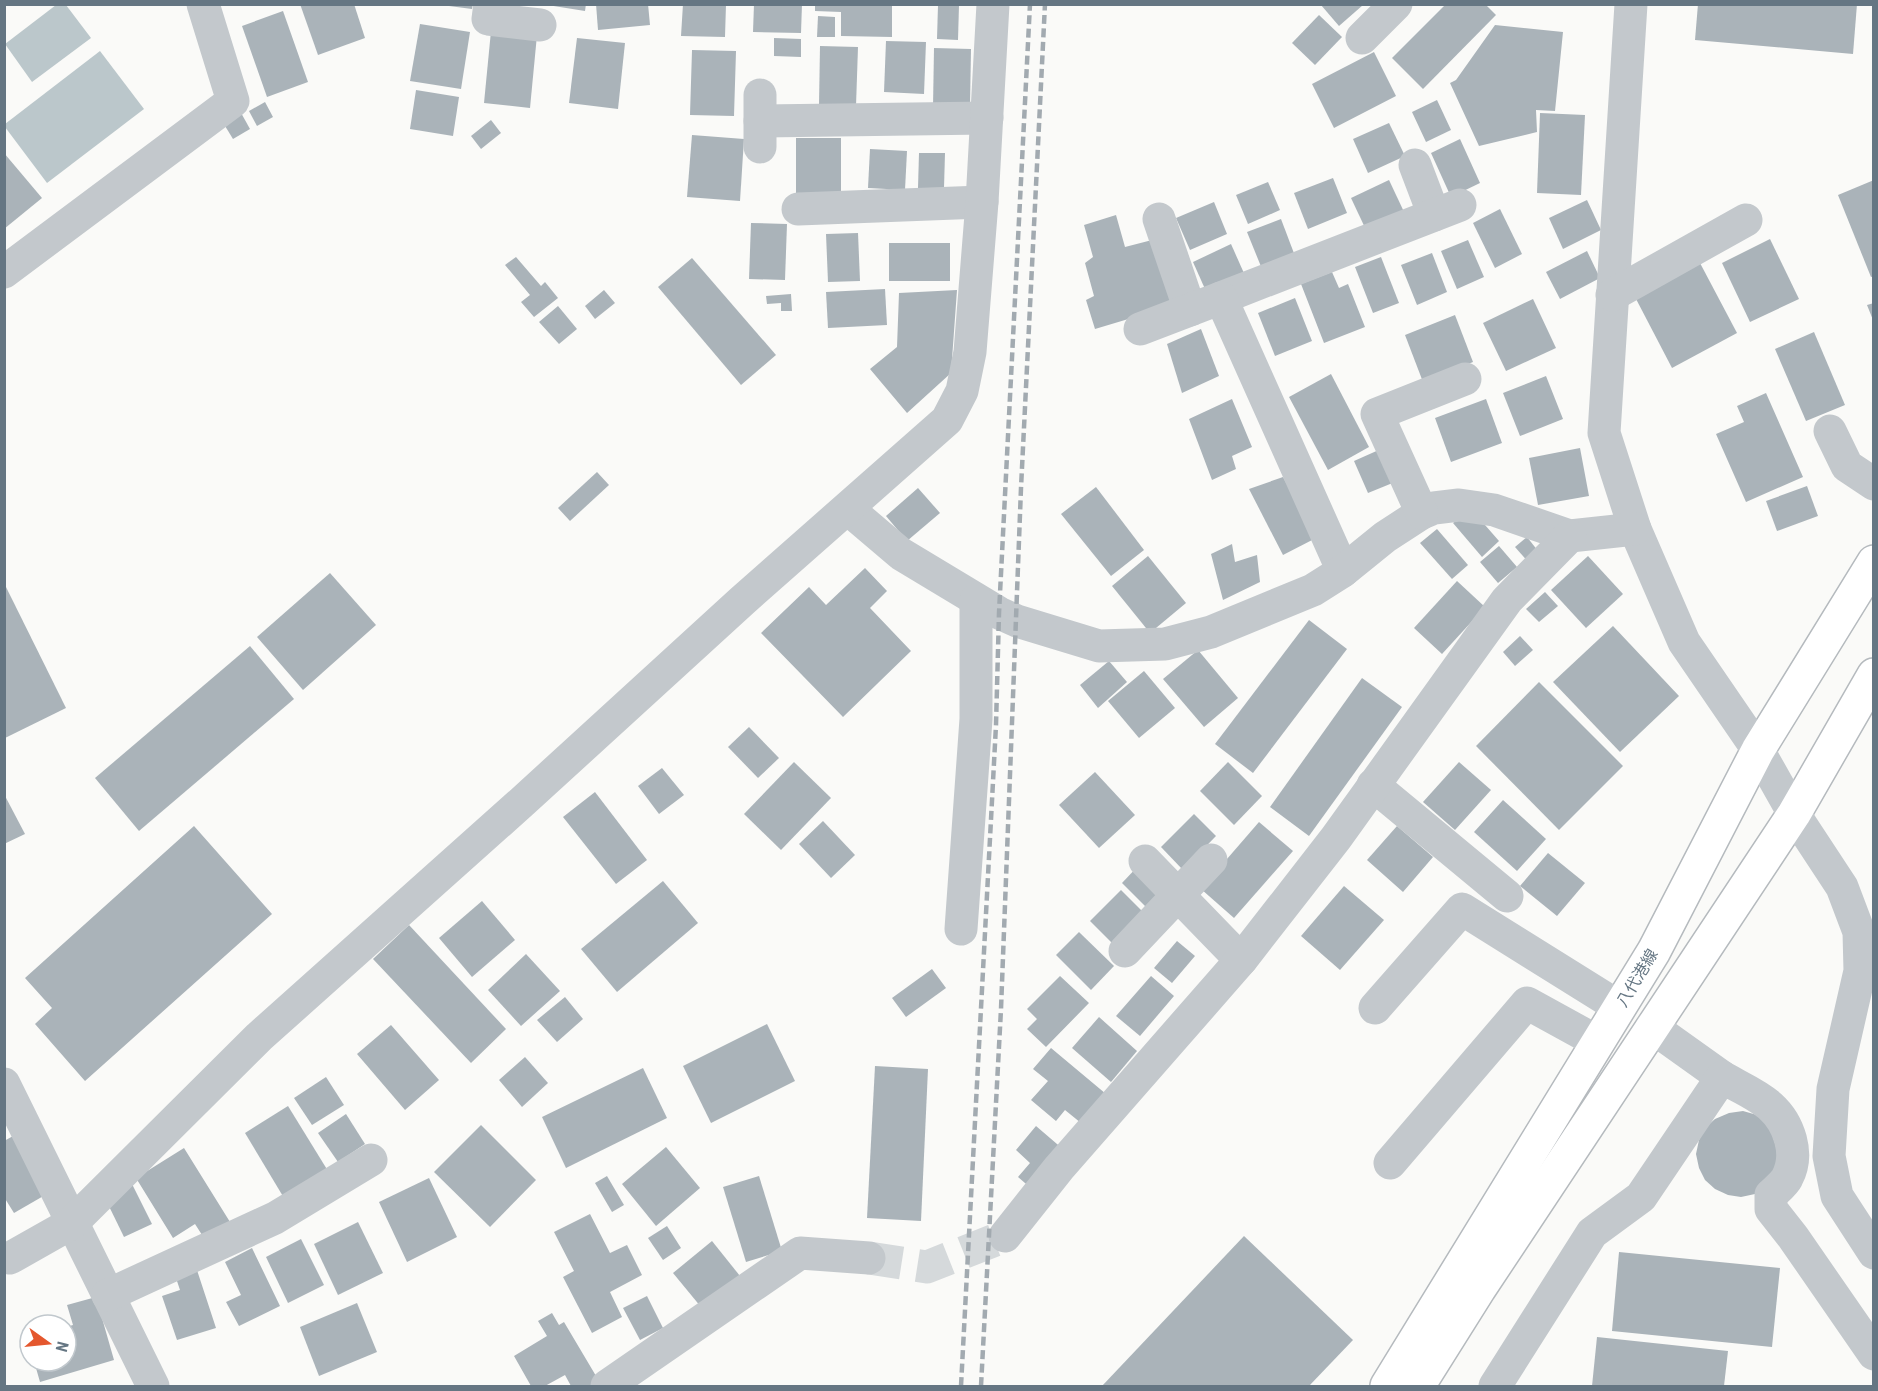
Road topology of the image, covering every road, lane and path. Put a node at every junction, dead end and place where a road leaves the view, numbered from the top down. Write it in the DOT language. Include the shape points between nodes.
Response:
graph roads {
  1 [pos="203,4"];
  2 [pos="490,4"];
  3 [pos="993,4"];
  4 [pos="1396,4"];
  5 [pos="1631,4"];
  6 [pos="540,25"];
  7 [pos="1362,38"];
  8 [pos="987,118"];
  9 [pos="760,121"];
  10 [pos="1415,165"];
  11 [pos="982,202"];
  12 [pos="798,209"];
  13 [pos="1159,219"];
  14 [pos="1746,220"];
  15 [pos="4,272"];
  16 [pos="1612,295"];
  17 [pos="1221,298"];
  18 [pos="1190,310"];
  19 [pos="1140,329"];
  20 [pos="1465,379"];
  21 [pos="1830,431"];
  22 [pos="1874,484"];
  23 [pos="848,509"];
  24 [pos="1422,513"];
  25 [pos="1635,529"];
  26 [pos="1570,536"];
  27 [pos="1874,562"];
  28 [pos="1343,571"];
  29 [pos="976,600"];
  30 [pos="1874,675"];
  31 [pos="1758,750"];
  32 [pos="1373,784"];
  33 [pos="1794,814"];
  34 [pos="1211,860"];
  35 [pos="1144,861"];
  36 [pos="1178,895"];
  37 [pos="1507,896"];
  38 [pos="961,929"];
  39 [pos="1125,951"];
  40 [pos="1241,960"];
  41 [pos="1619,1007"];
  42 [pos="1375,1008"];
  43 [pos="1652,1027"];
  44 [pos="1598,1042"];
  45 [pos="1722,1077"];
  46 [pos="4,1084"];
  47 [pos="371,1160"];
  48 [pos="1390,1163"];
  49 [pos="72,1223"];
  50 [pos="1005,1236"];
  51 [pos="1874,1253"];
  52 [pos="869,1258"];
  53 [pos="6,1262"];
  54 [pos="108,1295"];
  55 [pos="1874,1354"];
  56 [pos="153,1386"];
  57 [pos="607,1386"];
  58 [pos="1387,1386"];
  59 [pos="1418,1386"];
  60 [pos="1496,1386"];
  61 [pos="1511,1386"];
  1 -- 15 [label="street" via="233,101"];
  2 -- 6 [label="street" via="488,19"];
  3 -- 8 [label="street"];
  4 -- 7 [label="street"];
  5 -- 16 [label="street"];
  8 -- 9 [label="street" via="881,108"];
  8 -- 11 [label="street"];
  10 -- 17 [label="street" via="1447,210"];
  11 -- 12 [label="street"];
  11 -- 23 [label="street" via="970,352 962,391 947,420"];
  13 -- 18 [label="street"];
  14 -- 16 [label="street"];
  16 -- 25 [label="street" via="1604,433"];
  17 -- 18 [label="street"];
  17 -- 28 [label="street"];
  18 -- 19 [label="street"];
  20 -- 24 [label="street" via="1377,414"];
  21 -- 22 [label="street" via="1847,466"];
  23 -- 29 [label="street" via="901,554"];
  23 -- 49 [label="street" via="259,1037"];
  24 -- 26 [label="street" via="1459,505 1494,510"];
  24 -- 28 [label="street"];
  25 -- 26 [label="street"];
  25 -- 31 [label="street" via="1684,642"];
  26 -- 32 [label="street" via="1507,600"];
  27 -- 31 [label="main road, 八代港線"];
  28 -- 29 [label="street" via="1313,590 1211,632 1165,644 1099,646 1017,621"];
  29 -- 38 [label="street" via="976,719"];
  30 -- 33 [label="main road"];
  31 -- 33 [label="street"];
  31 -- 41 [label="main road, 八代港線" via="1654,951"];
  32 -- 37 [label="street"];
  32 -- 40 [label="street"];
  33 -- 43 [label="main road"];
  33 -- 51 [label="street" via="1842,887 1859,932 1860,971 1833,1089 1829,1156 1837,1196"];
  34 -- 36 [label="street"];
  35 -- 36 [label="street"];
  36 -- 39 [label="street"];
  36 -- 40 [label="street"];
  40 -- 50 [label="street" via="1059,1168"];
  41 -- 42 [label="street" via="1462,909"];
  41 -- 44 [label="main road, 八代港線"];
  43 -- 45 [label="street"];
  43 -- 59 [label="main road"];
  44 -- 48 [label="street" via="1527,1003"];
  44 -- 58 [label="main road, 八代港線"];
  45 -- 55 [label="street" via="1769,1105 1785,1124 1792,1146 1791,1165 1786,1179 1771,1195 1771,1209"];
  45 -- 60 [label="street" via="1641,1197 1592,1233"];
  46 -- 49 [label="street"];
  47 -- 54 [label="street" via="275,1218"];
  49 -- 53 [label="street"];
  49 -- 54 [label="street"];
  52 -- 57 [label="street" via="800,1253"];
  54 -- 56 [label="street"];
  60 -- 61 [label="street"];
}
